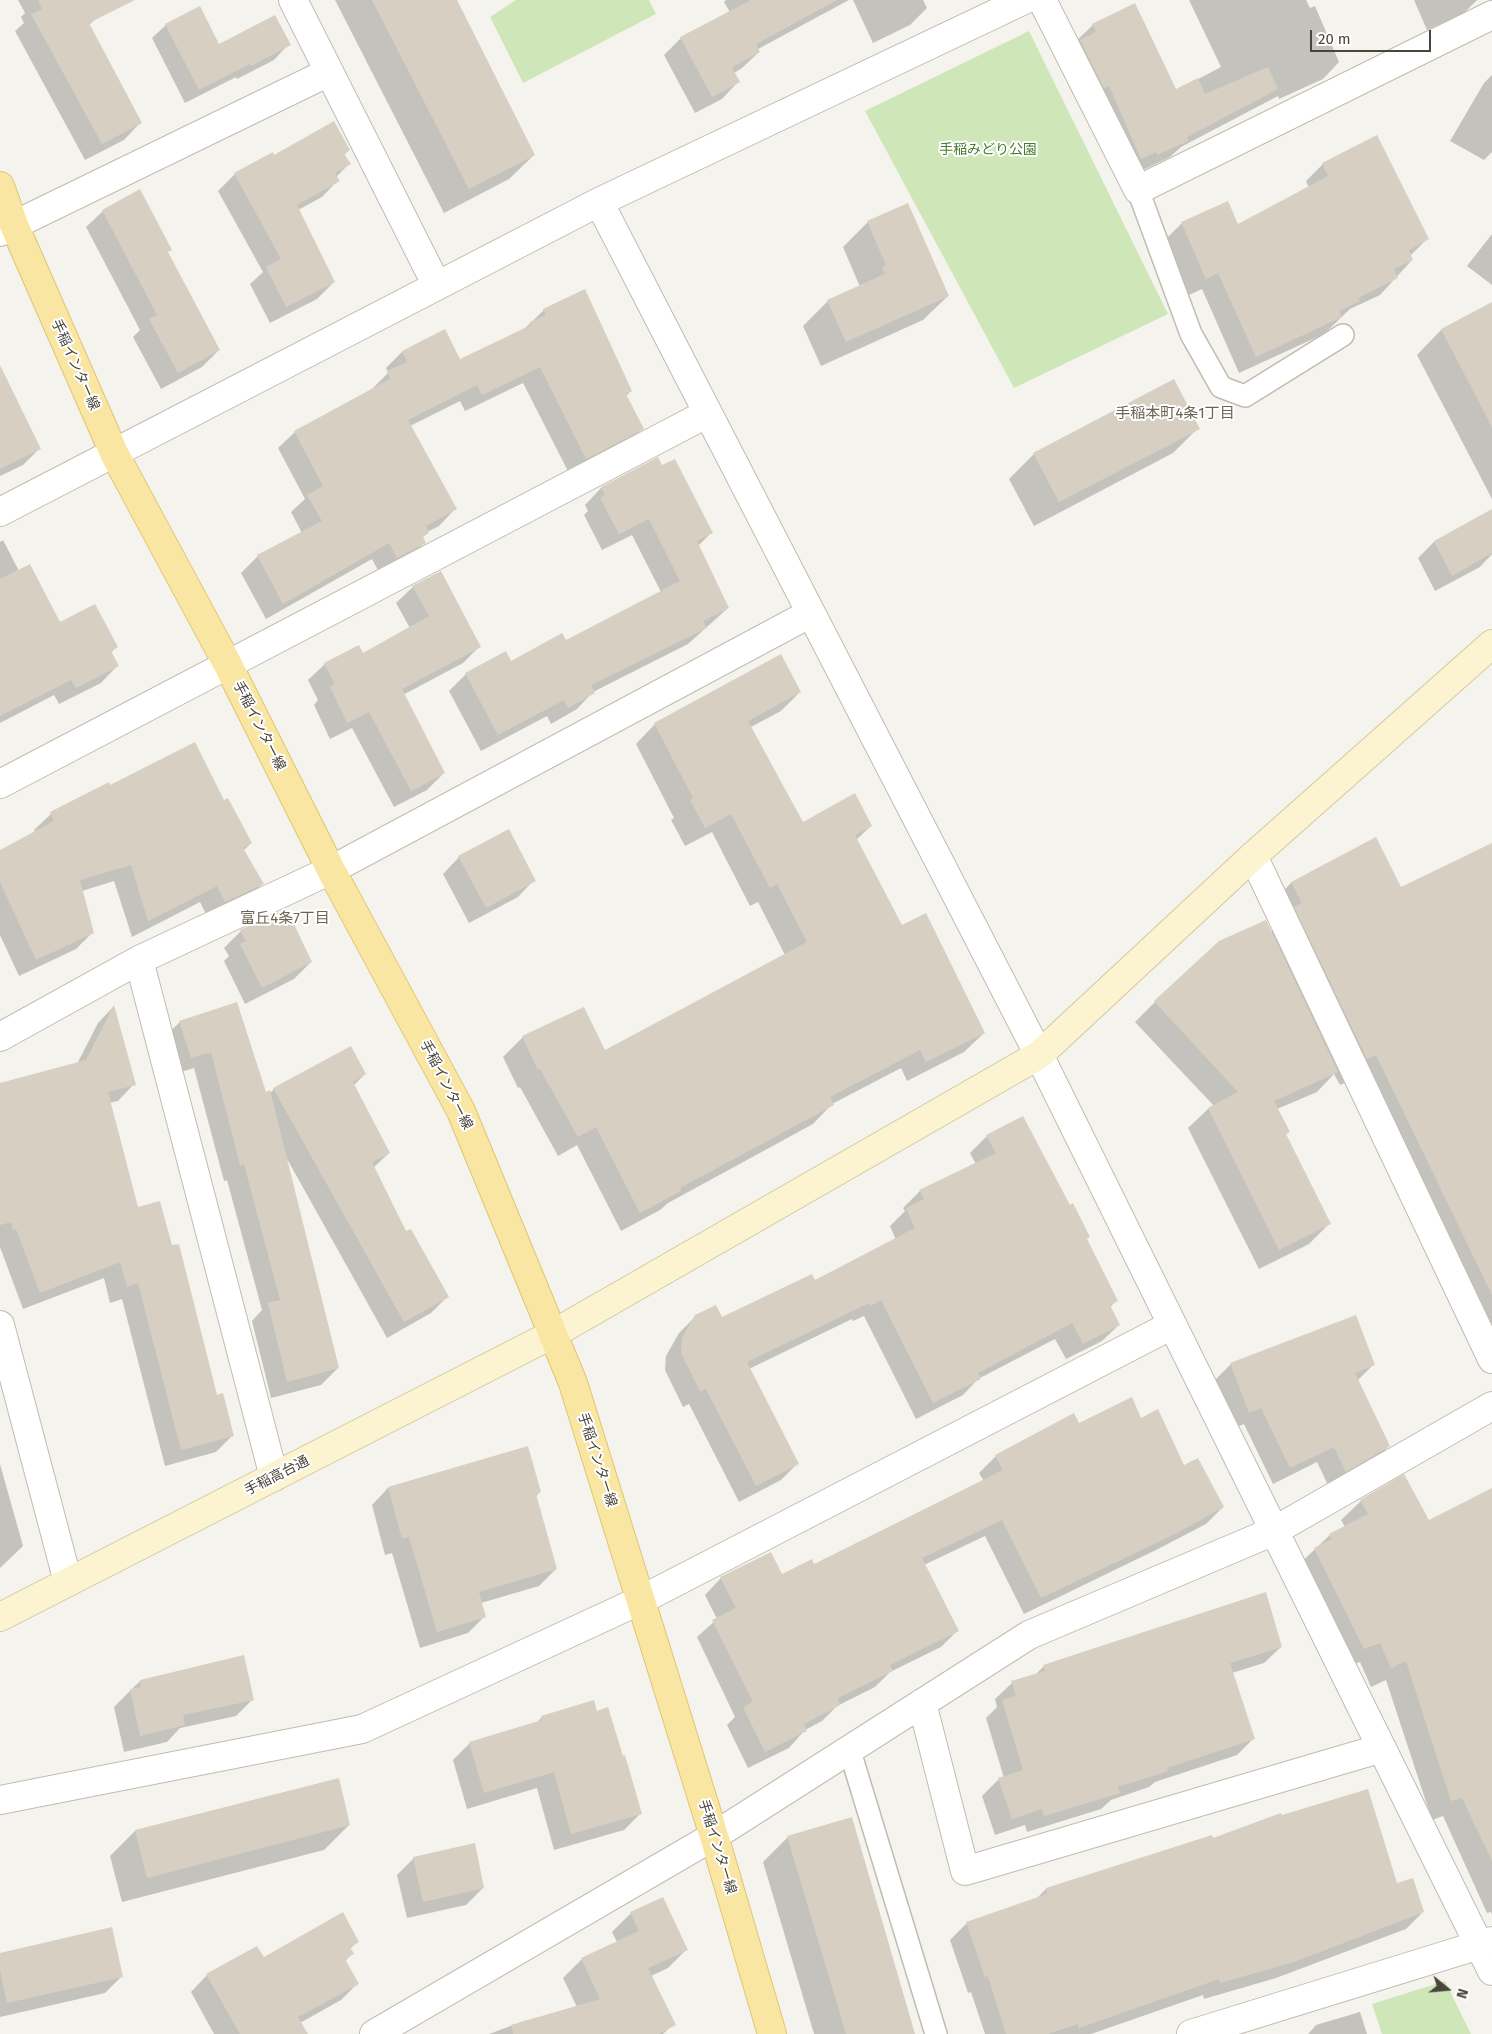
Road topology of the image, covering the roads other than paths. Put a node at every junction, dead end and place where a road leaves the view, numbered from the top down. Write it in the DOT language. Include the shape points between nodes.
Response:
graph roads {
  1 [pos="293,0"];
  2 [pos="1024,0"];
  3 [pos="1042,0"];
  4 [pos="1492,16"];
  5 [pos="329,72"];
  6 [pos="0,186"];
  7 [pos="1138,190"];
  8 [pos="599,202"];
  9 [pos="7,229"];
  10 [pos="437,286"];
  11 [pos="1343,335"];
  12 [pos="708,413"];
  13 [pos="114,453"];
  14 [pos="0,512"];
  15 [pos="812,614"];
  16 [pos="1492,644"];
  17 [pos="227,663"];
  18 [pos="0,784"];
  19 [pos="1253,856"];
  20 [pos="331,870"];
  21 [pos="139,960"];
  22 [pos="0,1037"];
  23 [pos="1039,1056"];
  24 [pos="0,1325"];
  25 [pos="1172,1325"];
  26 [pos="553,1334"];
  27 [pos="1492,1359"];
  28 [pos="1492,1406"];
  29 [pos="274,1477"];
  30 [pos="1274,1531"];
  31 [pos="68,1582"];
  32 [pos="641,1600"];
  33 [pos="0,1617"];
  34 [pos="922,1702"];
  35 [pos="849,1748"];
  36 [pos="1382,1748"];
  37 [pos="0,1800"];
  38 [pos="714,1836"];
  39 [pos="1486,1944"];
  40 [pos="1492,1971"];
  41 [pos="374,2034"];
  42 [pos="772,2034"];
  43 [pos="936,2034"];
  44 [pos="1192,2034"];
  1 -- 5 [label="street"];
  2 -- 8 [label="street"];
  3 -- 7 [label="street"];
  4 -- 7 [label="street"];
  5 -- 9 [label="street"];
  5 -- 10 [label="street"];
  6 -- 9 [label="main road, 手稲インター線"];
  7 -- 11 [label="lane" via="1191,334 1221,387 1245,396"];
  8 -- 10 [label="street"];
  8 -- 12 [label="street"];
  9 -- 13 [label="main road, 手稲インター線"];
  10 -- 13 [label="street"];
  12 -- 15 [label="street"];
  12 -- 17 [label="street"];
  13 -- 14 [label="street"];
  13 -- 17 [label="main road, 手稲インター線"];
  15 -- 20 [label="street"];
  15 -- 23 [label="street"];
  16 -- 19 [label="street, 手稲高台通"];
  17 -- 18 [label="street"];
  17 -- 20 [label="main road, 手稲インター線"];
  19 -- 23 [label="street, 手稲高台通"];
  19 -- 27 [label="street"];
  20 -- 21 [label="street"];
  20 -- 26 [label="main road, 手稲インター線" via="461,1112"];
  21 -- 22 [label="street"];
  21 -- 29 [label="street"];
  23 -- 25 [label="street"];
  23 -- 26 [label="street, 手稲高台通"];
  24 -- 31 [label="street"];
  25 -- 30 [label="street"];
  25 -- 32 [label="street"];
  26 -- 29 [label="street, 手稲高台通"];
  26 -- 32 [label="main road, 手稲インター線" via="573,1383"];
  28 -- 30 [label="street"];
  29 -- 31 [label="street, 手稲高台通"];
  30 -- 34 [label="street" via="1029,1635"];
  30 -- 36 [label="street"];
  31 -- 33 [label="street, 手稲高台通"];
  32 -- 37 [label="street" via="362,1729"];
  32 -- 38 [label="main road, 手稲インター線"];
  34 -- 35 [label="street"];
  34 -- 36 [label="street" via="965,1871"];
  35 -- 38 [label="street"];
  35 -- 43 [label="lane"];
  36 -- 39 [label="street"];
  38 -- 41 [label="street"];
  38 -- 42 [label="main road, 手稲インター線"];
  39 -- 40 [label="street"];
  39 -- 44 [label="street"];
}
